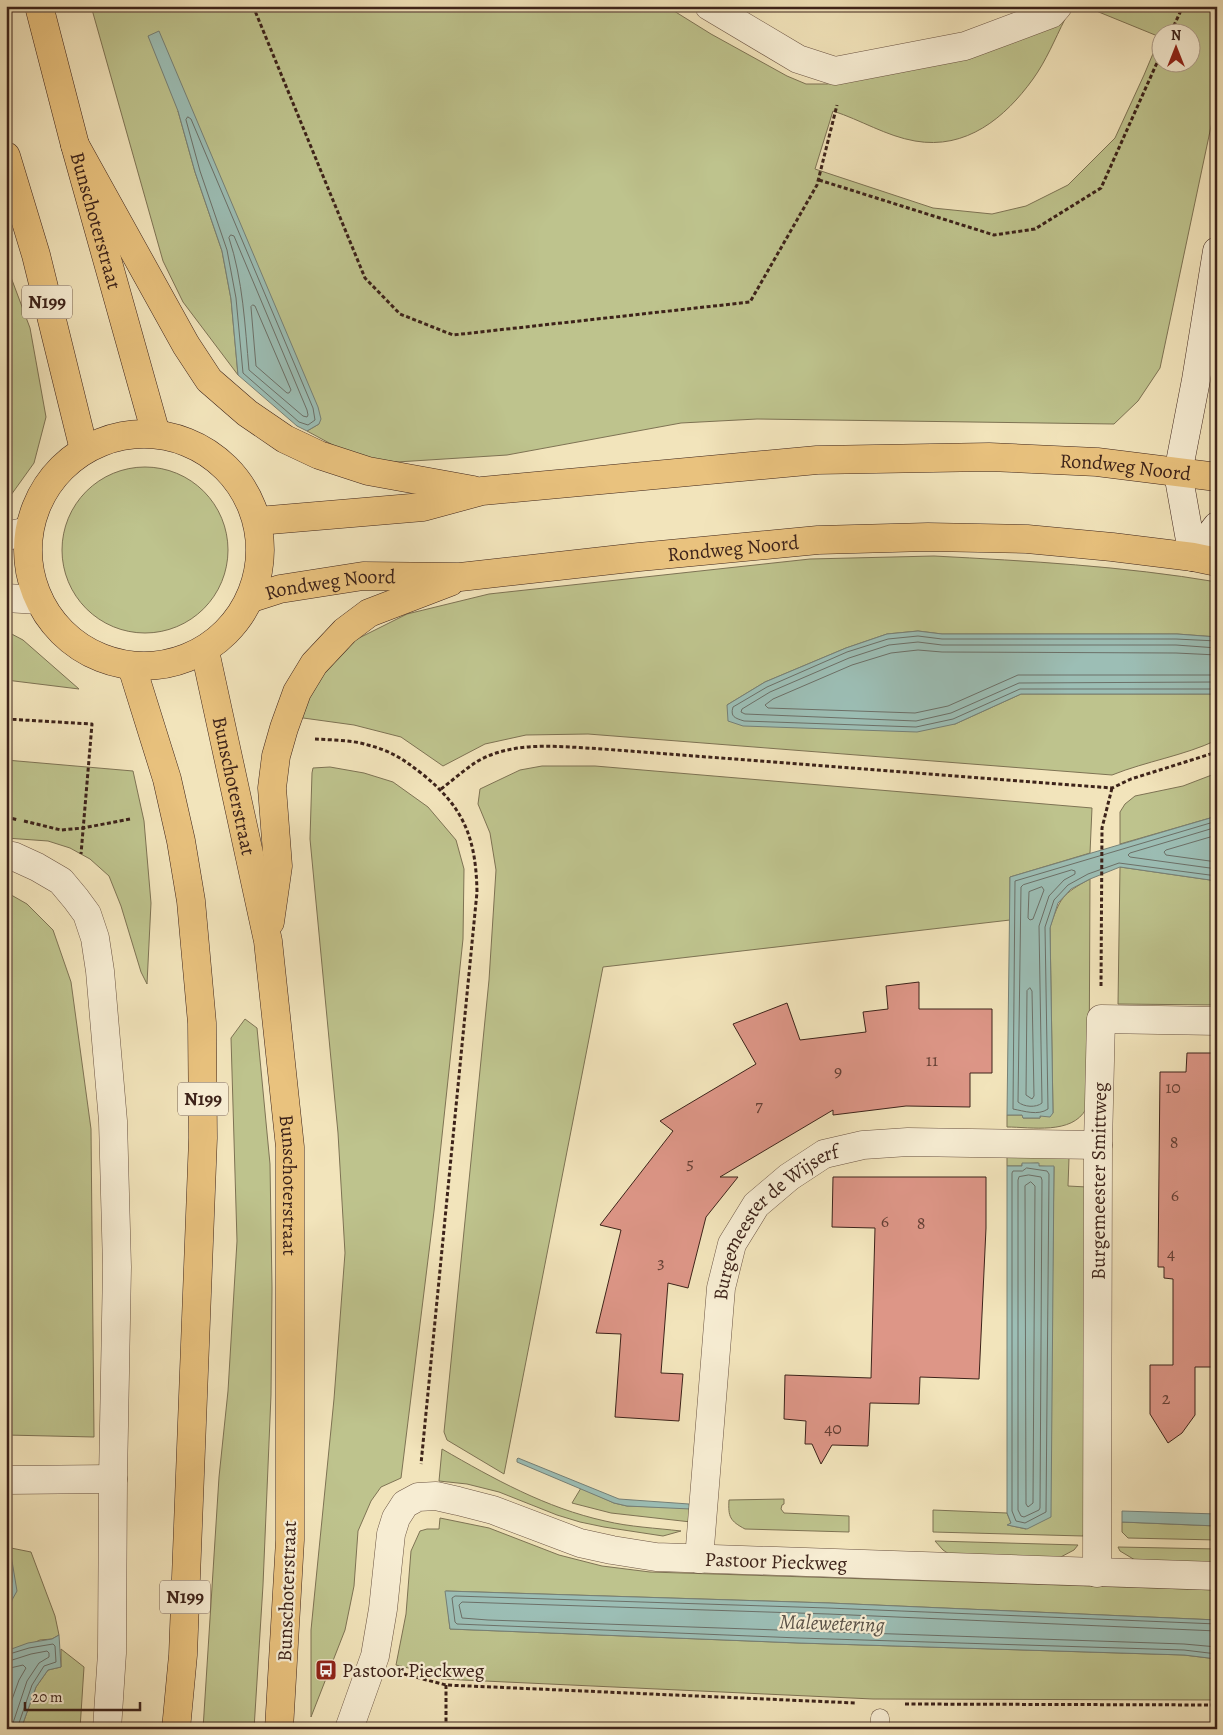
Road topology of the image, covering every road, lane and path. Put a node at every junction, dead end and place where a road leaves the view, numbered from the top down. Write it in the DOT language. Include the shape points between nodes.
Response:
graph roads {
  1 [pos="39,6"];
  2 [pos="253,6"];
  3 [pos="709,6"];
  4 [pos="1058,6"];
  5 [pos="1183,6"];
  6 [pos="1176,22"];
  7 [pos="1153,72"];
  8 [pos="840,96"];
  9 [pos="75,145"];
  10 [pos="6,156"];
  11 [pos="819,180"];
  12 [pos="1217,251"];
  13 [pos="156,434"];
  14 [pos="84,450"];
  15 [pos="1178,473"];
  16 [pos="1217,477"];
  17 [pos="482,491"];
  18 [pos="258,521"];
  19 [pos="1217,526"];
  20 [pos="18,534"];
  21 [pos="1205,559"];
  22 [pos="460,577"];
  23 [pos="6,598"];
  24 [pos="252,598"];
  25 [pos="39,600"];
  26 [pos="205,651"];
  27 [pos="132,667"];
  28 [pos="6,719"];
  29 [pos="308,738"];
  30 [pos="1217,752"];
  31 [pos="1112,788"];
  32 [pos="441,790"];
  33 [pos="6,817"];
  34 [pos="130,819"];
  35 [pos="83,828"];
  36 [pos="6,855"];
  37 [pos="76,899"];
  38 [pos="268,941"];
  39 [pos="1101,1020"];
  40 [pos="1217,1020"];
  41 [pos="1098,1145"];
  42 [pos="112,1479"];
  43 [pos="6,1480"];
  44 [pos="418,1497"];
  45 [pos="699,1559"];
  46 [pos="1097,1573"];
  47 [pos="1217,1576"];
  48 [pos="373,1661"];
  49 [pos="446,1685"];
  50 [pos="860,1703"];
  51 [pos="899,1704"];
  52 [pos="1217,1705"];
  53 [pos="107,1729"];
  54 [pos="176,1729"];
  55 [pos="279,1729"];
  56 [pos="349,1729"];
  57 [pos="446,1729"];
  1 -- 9 [label="main road, Bunschoterstraat"];
  2 -- 11 [label="path" via="365,278 400,314 452,335 750,302"];
  3 -- 4 [label="street" via="798,59 835,71 965,46 1051,14"];
  5 -- 6 [label="path"];
  7 -- 11 [label="path" via="1101,188 1035,229 994,235"];
  8 -- 11 [label="path"];
  9 -- 13 [label="main road, Bunschoterstraat"];
  9 -- 17 [label="main road" via="186,346 210,380 247,413 285,439 319,455 368,471"];
  10 -- 14 [label="main road, N199" via="36,255"];
  12 -- 15 [label="street"];
  13 -- 14 [label="main road" via="124,436"];
  13 -- 18 [label="main road" via="192,444 218,459 244,488"];
  14 -- 20 [label="main road" via="54,476"];
  15 -- 16 [label="main road, Rondweg Noord"];
  15 -- 17 [label="main road, Rondweg Noord" via="1097,462 989,457 817,460"];
  15 -- 21 [label="street"];
  17 -- 18 [label="main road, Rondweg Noord" via="423,507"];
  18 -- 24 [label="main road" via="261,560"];
  19 -- 21 [label="street"];
  20 -- 25 [label="main road" via="27,550 29,571"];
  21 -- 22 [label="main road, Rondweg Noord" via="1027,539 818,540"];
  22 -- 24 [label="main road, Rondweg Noord" via="363,576 280,589"];
  22 -- 38 [label="main road" via="369,613 345,631 314,664 297,692 276,756 272,788 278,866"];
  23 -- 25 [label="street"];
  24 -- 26 [label="main road" via="232,628"];
  25 -- 27 [label="main road" via="54,625 74,644 109,662"];
  26 -- 27 [label="main road" via="175,663"];
  26 -- 38 [label="main road, Bunschoterstraat"];
  27 -- 54 [label="main road, N199" via="167,779 181,841 191,901 202,1023 203,1138 183,1654"];
  28 -- 35 [label="path" via="92,724"];
  29 -- 32 [label="path" via="366,744 397,755"];
  30 -- 31 [label="path"];
  31 -- 32 [label="path" via="550,747 498,753 478,761"];
  31 -- 39 [label="path" via="1102,828"];
  32 -- 44 [label="path" via="461,816 472,844 477,892"];
  33 -- 35 [label="path" via="61,830"];
  34 -- 35 [label="path"];
  35 -- 37 [label="path"];
  36 -- 37 [label="street" via="37,867 61,882"];
  37 -- 42 [label="street" via="87,914 95,938 113,1121 117,1267"];
  38 -- 55 [label="main road, Bunschoterstraat" via="290,1147 290,1540"];
  39 -- 40 [label="street"];
  39 -- 41 [label="street, Burgemeester Smittweg"];
  41 -- 45 [label="street, Burgemeester de Wijserf" via="908,1142 863,1145 824,1154 789,1177 756,1205 732,1244 721,1288"];
  41 -- 46 [label="street, Burgemeester Smittweg"];
  42 -- 43 [label="street"];
  42 -- 53 [label="street" via="112,1653"];
  44 -- 45 [label="street, Pastoor Pieckweg" via="436,1496 493,1510 580,1543 656,1557"];
  44 -- 48 [label="street" via="405,1504 391,1534 383,1609"];
  45 -- 46 [label="street, Pastoor Pieckweg"];
  46 -- 47 [label="street, Pastoor Pieckweg"];
  48 -- 49 [label="path"];
  48 -- 56 [label="street"];
  49 -- 50 [label="path"];
  49 -- 57 [label="path"];
  51 -- 52 [label="path"];
}
